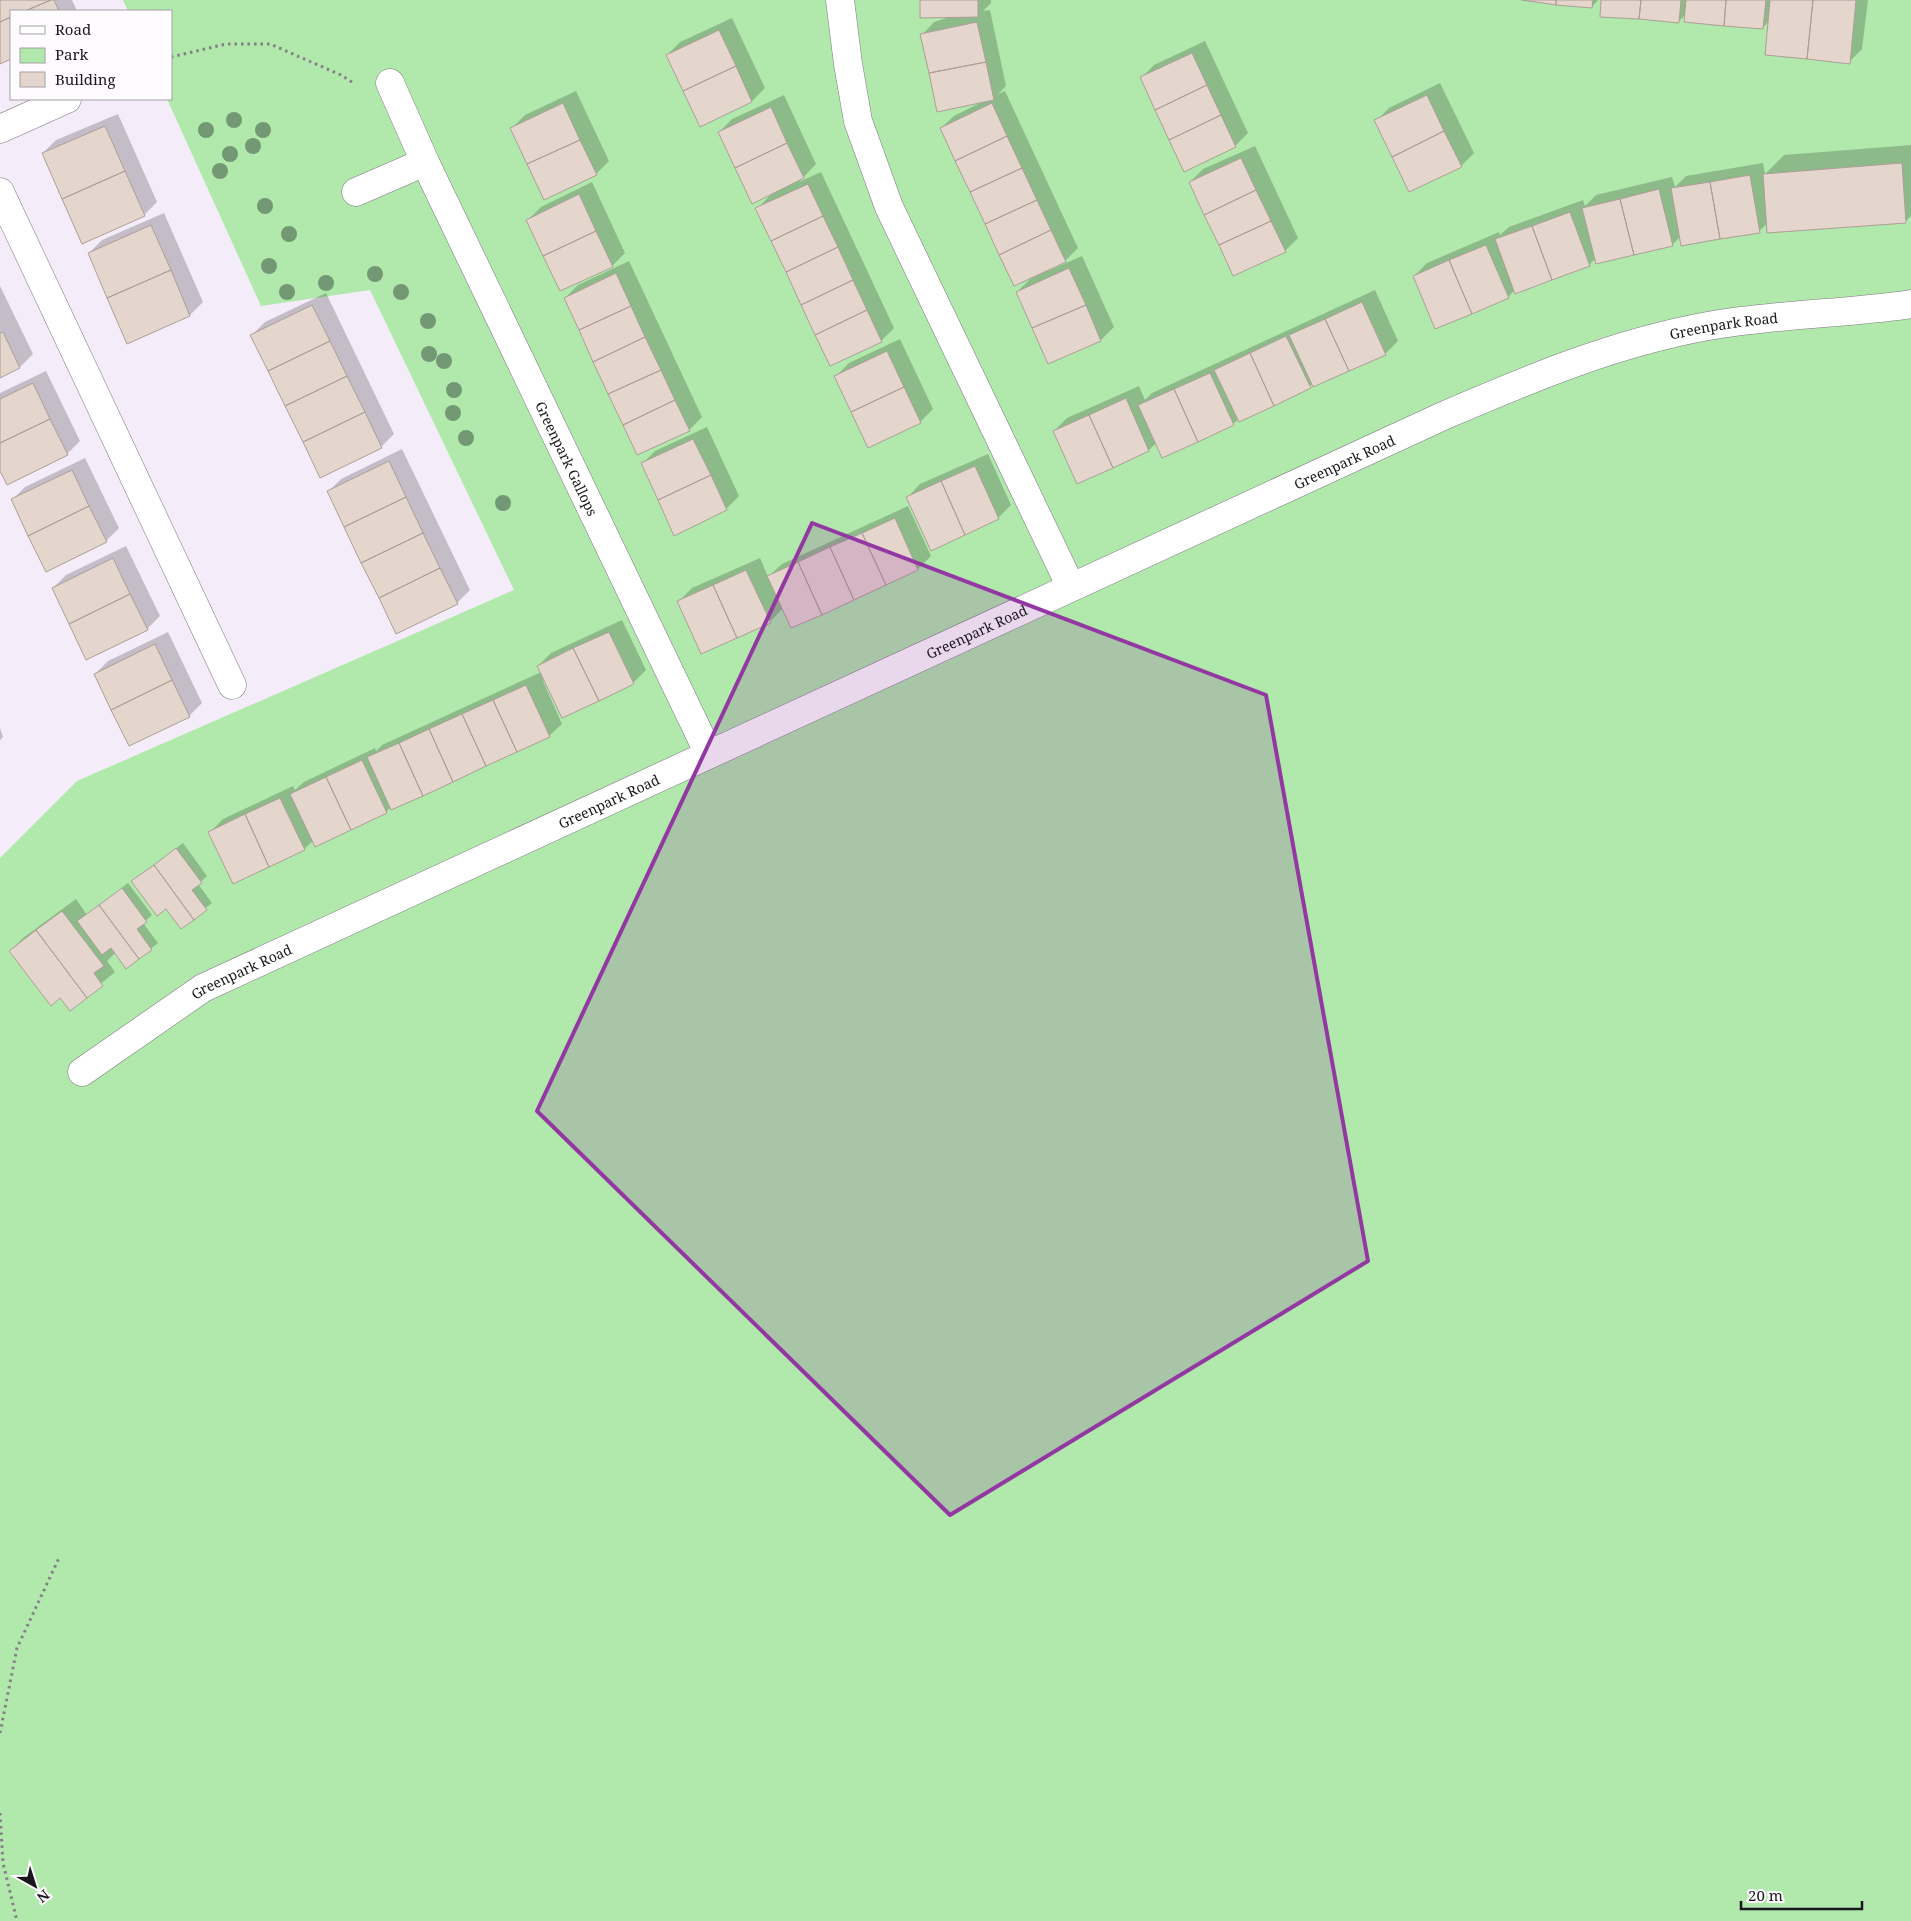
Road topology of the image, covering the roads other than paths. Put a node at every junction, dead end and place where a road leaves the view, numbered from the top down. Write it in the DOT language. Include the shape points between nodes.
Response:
graph roads {
  1 [pos="840,0"];
  2 [pos="390,83"];
  3 [pos="65,100"];
  4 [pos="0,129"];
  5 [pos="426,162"];
  6 [pos="0,192"];
  7 [pos="356,192"];
  8 [pos="1911,304"];
  9 [pos="1071,587"];
  10 [pos="232,685"];
  11 [pos="709,754"];
  12 [pos="82,1072"];
  1 -- 9 [label="street" via="858,121 889,207"];
  2 -- 5 [label="street, Greenpark Gallops"];
  3 -- 4 [label="street"];
  5 -- 7 [label="street"];
  5 -- 11 [label="street, Greenpark Gallops"];
  6 -- 10 [label="street"];
  8 -- 9 [label="street, Greenpark Road" via="1709,326 1612,349 1554,369 1443,416"];
  9 -- 11 [label="street, Greenpark Road"];
  11 -- 12 [label="street, Greenpark Road" via="203,988"];
}
